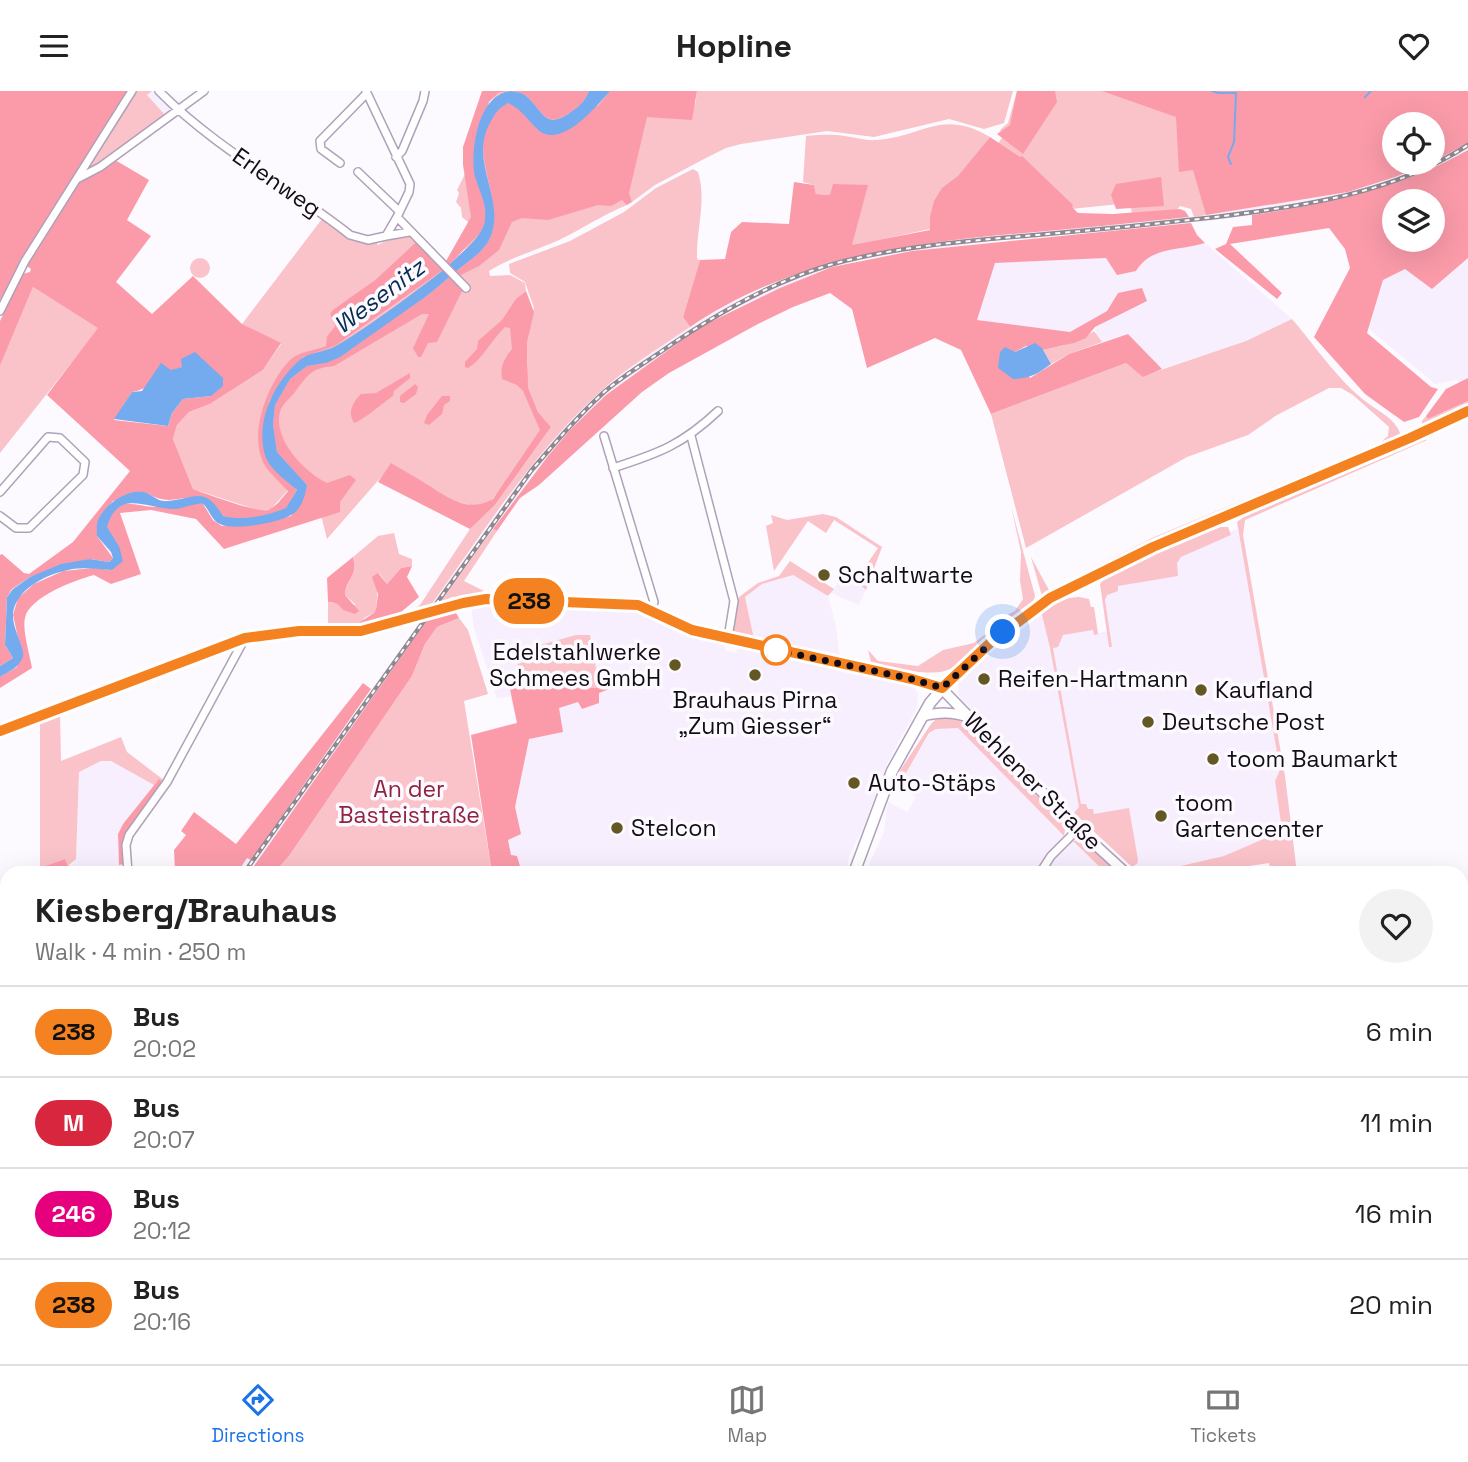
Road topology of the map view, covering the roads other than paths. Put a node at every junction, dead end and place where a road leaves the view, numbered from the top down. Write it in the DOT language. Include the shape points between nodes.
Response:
graph roads {
  1 [pos="132,91"];
  2 [pos="159,91"];
  3 [pos="204,91"];
  4 [pos="425,91"];
  5 [pos="366,92"];
  6 [pos="177,110"];
  7 [pos="396,157"];
  8 [pos="340,163"];
  9 [pos="358,172"];
  10 [pos="77,180"];
  11 [pos="398,214"];
  12 [pos="410,232"];
  13 [pos="386,236"];
  14 [pos="466,288"];
  15 [pos="0,311"];
  16 [pos="718,411"];
  17 [pos="1468,411"];
  18 [pos="604,436"];
  19 [pos="691,436"];
  20 [pos="613,468"];
  21 [pos="0,492"];
  22 [pos="0,516"];
  23 [pos="651,610"];
  24 [pos="245,638"];
  25 [pos="728,638"];
  26 [pos="942,688"];
  27 [pos="923,716"];
  28 [pos="970,718"];
  29 [pos="0,731"];
  30 [pos="1078,829"];
  31 [pos="128,866"];
  32 [pos="857,866"];
  33 [pos="1045,866"];
  34 [pos="1118,866"];
  1 -- 10 [label="street"];
  2 -- 6 [label="street, Erlenweg"];
  3 -- 6 [label="street"];
  4 -- 7 [label="street"];
  5 -- 7 [label="street"];
  5 -- 8 [label="street" via="320,141 321,149"];
  6 -- 10 [label="street"];
  6 -- 13 [label="street, Erlenweg" via="350,235 368,240"];
  7 -- 11 [label="street" via="410,184"];
  9 -- 11 [label="street"];
  10 -- 15 [label="street" via="25,261"];
  11 -- 12 [label="street"];
  11 -- 13 [label="street"];
  12 -- 13 [label="street, Erlenweg"];
  12 -- 14 [label="street"];
  16 -- 19 [label="street"];
  17 -- 26 [label="main road" via="1153,547 1050,598 989,644"];
  18 -- 20 [label="street"];
  19 -- 20 [label="street"];
  19 -- 25 [label="street" via="734,601"];
  20 -- 23 [label="street" via="654,602"];
  21 -- 22 [label="street" via="48,437 60,438 85,462 83,475 29,528 16,528"];
  23 -- 24 [label="main road" via="632,604 486,599 361,631 299,631"];
  23 -- 25 [label="main road" via="692,630"];
  24 -- 29 [label="main road"];
  24 -- 31 [label="street" via="167,782 129,835"];
  25 -- 26 [label="main road"];
  26 -- 27 [label="main road"];
  26 -- 28 [label="street, Wehlener Straße"];
  27 -- 28 [label="street" via="954,712"];
  27 -- 32 [label="main road" via="890,775"];
  28 -- 30 [label="street, Wehlener Straße"];
  30 -- 33 [label="street"];
  30 -- 34 [label="street, Wehlener Straße"];
}
